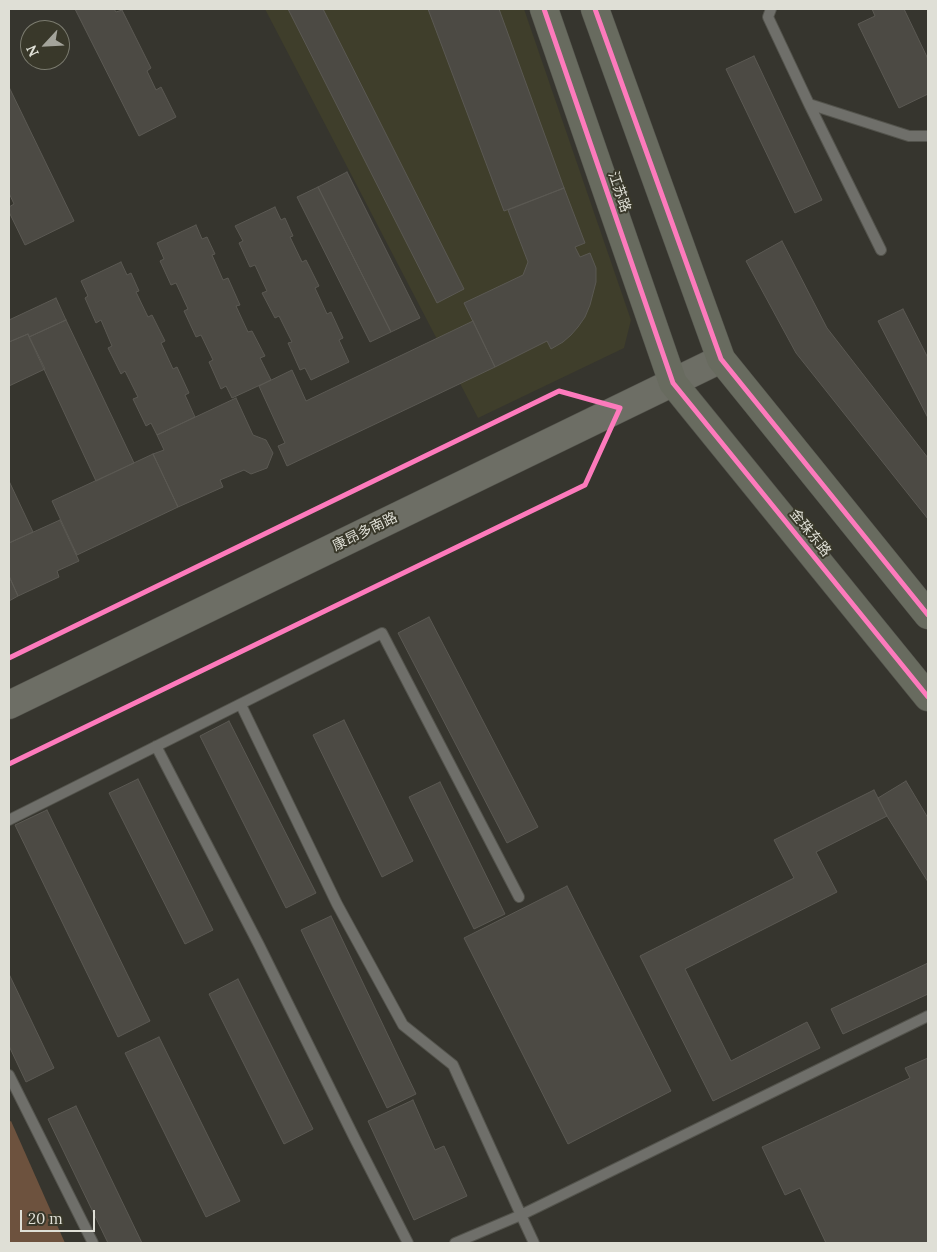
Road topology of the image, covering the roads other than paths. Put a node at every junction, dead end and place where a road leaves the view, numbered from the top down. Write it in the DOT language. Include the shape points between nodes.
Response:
graph roads {
  1 [pos="544,9"];
  2 [pos="595,9"];
  3 [pos="771,9"];
  4 [pos="809,104"];
  5 [pos="928,136"];
  6 [pos="881,250"];
  7 [pos="721,359"];
  8 [pos="673,383"];
  9 [pos="928,615"];
  10 [pos="928,697"];
  11 [pos="241,705"];
  12 [pos="9,706"];
  13 [pos="156,746"];
  14 [pos="9,820"];
  15 [pos="519,897"];
  16 [pos="928,1016"];
  17 [pos="9,1075"];
  18 [pos="521,1216"];
  19 [pos="93,1243"];
  20 [pos="408,1243"];
  21 [pos="455,1243"];
  22 [pos="534,1243"];
  1 -- 8 [label="highway, 江苏路"];
  2 -- 7 [label="highway"];
  3 -- 4 [label="lane" via="768,17"];
  4 -- 5 [label="lane" via="909,136"];
  4 -- 6 [label="lane"];
  7 -- 8 [label="main road, 康昂多南路"];
  7 -- 9 [label="highway"];
  8 -- 10 [label="highway, 金珠东路"];
  8 -- 12 [label="main road, 康昂多南路"];
  11 -- 13 [label="lane"];
  11 -- 15 [label="lane" via="382,633"];
  11 -- 18 [label="lane" via="337,904 403,1025 453,1065"];
  13 -- 14 [label="lane"];
  13 -- 20 [label="lane"];
  16 -- 18 [label="lane"];
  17 -- 19 [label="lane"];
  18 -- 21 [label="lane"];
  18 -- 22 [label="lane"];
}
